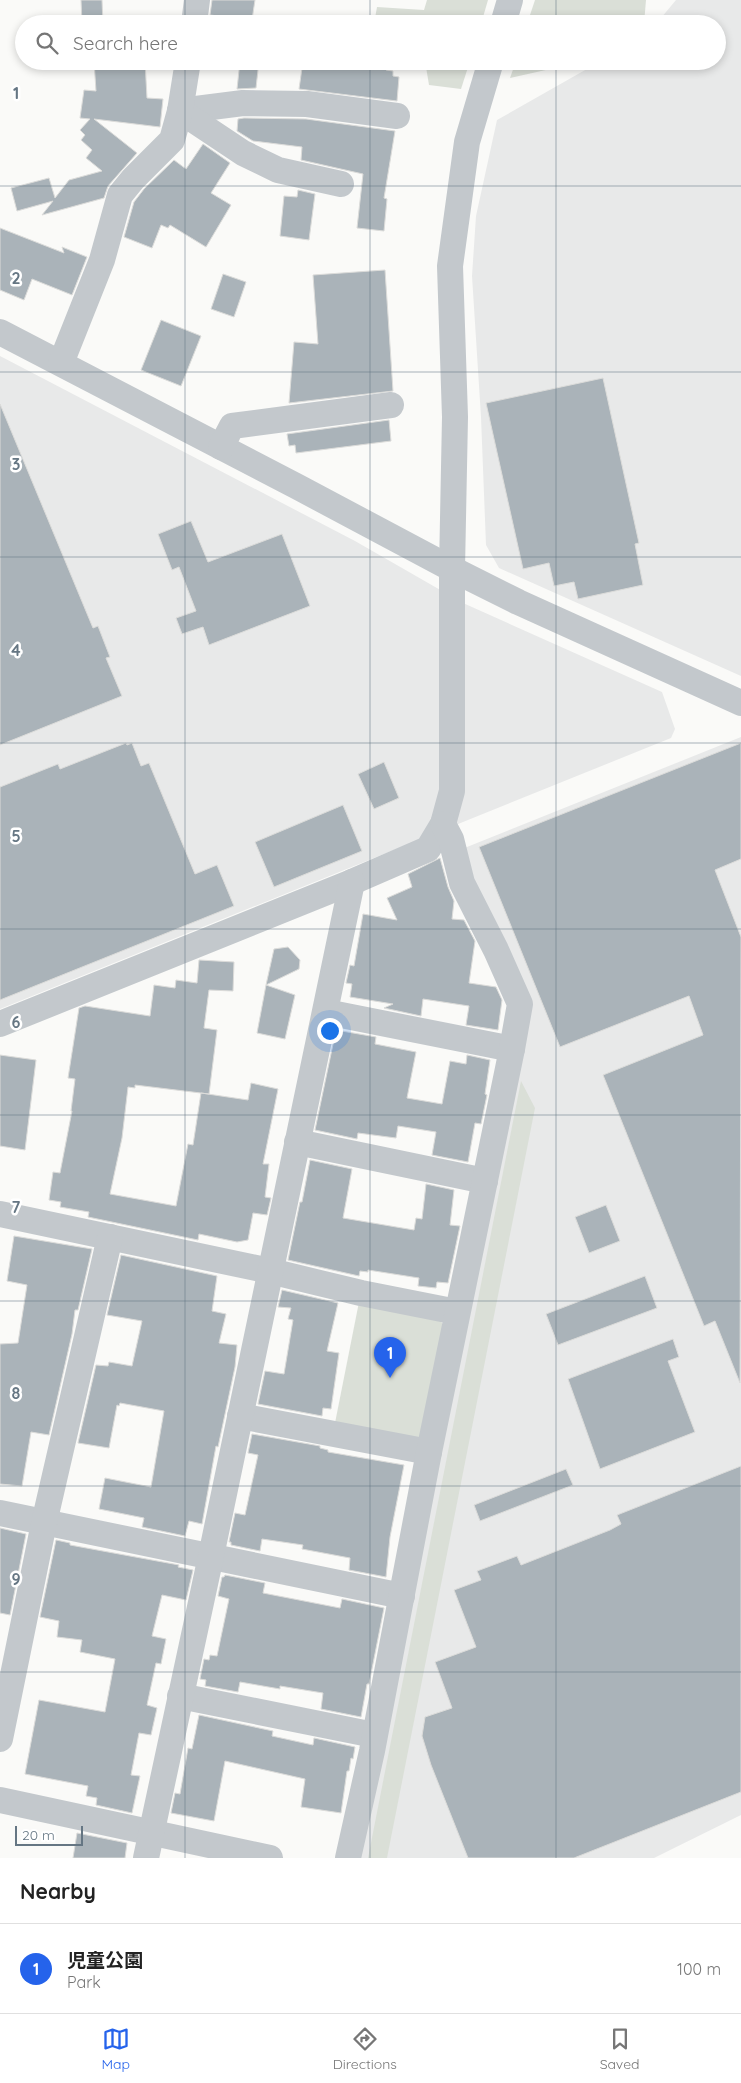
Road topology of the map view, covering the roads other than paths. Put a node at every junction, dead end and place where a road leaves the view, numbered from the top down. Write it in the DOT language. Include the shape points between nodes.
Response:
graph roads {
  1 [pos="197,0"];
  2 [pos="510,0"];
  3 [pos="195,15"];
  4 [pos="506,15"];
  5 [pos="187,70"];
  6 [pos="489,70"];
  7 [pos="180,111"];
  8 [pos="397,116"];
  9 [pos="341,184"];
  10 [pos="0,332"];
  11 [pos="61,363"];
  12 [pos="391,404"];
  13 [pos="221,447"];
  14 [pos="452,569"];
  15 [pos="741,703"];
  16 [pos="443,824"];
  17 [pos="352,882"];
  18 [pos="326,1012"];
  19 [pos="0,1024"];
  20 [pos="512,1049"];
  21 [pos="297,1142"];
  22 [pos="485,1181"];
  23 [pos="0,1214"];
  24 [pos="110,1237"];
  25 [pos="270,1271"];
  26 [pos="458,1312"];
  27 [pos="240,1416"];
  28 [pos="429,1452"];
  29 [pos="0,1513"];
  30 [pos="44,1523"];
  31 [pos="211,1556"];
  32 [pos="402,1596"];
  33 [pos="180,1696"];
  34 [pos="374,1735"];
  35 [pos="0,1738"];
  36 [pos="0,1800"];
  37 [pos="151,1832"];
  38 [pos="240,1855"];
  39 [pos="146,1858"];
  40 [pos="270,1858"];
  41 [pos="348,1858"];
  1 -- 3 [label="street"];
  2 -- 4 [label="street"];
  5 -- 7 [label="street"];
  6 -- 14 [label="street" via="467,142 450,266 455,417"];
  7 -- 8 [label="street" via="243,103 298,104"];
  7 -- 9 [label="street" via="243,153 278,170"];
  7 -- 11 [label="street" via="172,140 120,195 102,260"];
  10 -- 11 [label="street"];
  11 -- 13 [label="street"];
  12 -- 13 [label="street" via="232,426"];
  13 -- 14 [label="street"];
  14 -- 15 [label="street"];
  14 -- 16 [label="street" via="452,791"];
  16 -- 17 [label="street" via="428,849"];
  16 -- 20 [label="street" via="451,840 462,883 520,1004"];
  17 -- 18 [label="street"];
  17 -- 19 [label="street"];
  18 -- 20 [label="street"];
  18 -- 21 [label="street"];
  20 -- 22 [label="street"];
  21 -- 22 [label="street"];
  21 -- 25 [label="street"];
  22 -- 26 [label="street"];
  23 -- 24 [label="street"];
  24 -- 25 [label="street"];
  24 -- 30 [label="street"];
  25 -- 26 [label="street"];
  25 -- 27 [label="street"];
  26 -- 28 [label="street"];
  27 -- 28 [label="street"];
  27 -- 31 [label="street"];
  28 -- 32 [label="street"];
  29 -- 30 [label="street"];
  30 -- 31 [label="street"];
  30 -- 35 [label="street"];
  31 -- 32 [label="street"];
  31 -- 33 [label="street"];
  32 -- 34 [label="street"];
  33 -- 34 [label="street"];
  33 -- 37 [label="street"];
  34 -- 41 [label="street"];
  36 -- 37 [label="street"];
  37 -- 38 [label="street"];
  37 -- 39 [label="street"];
  38 -- 40 [label="street"];
}
